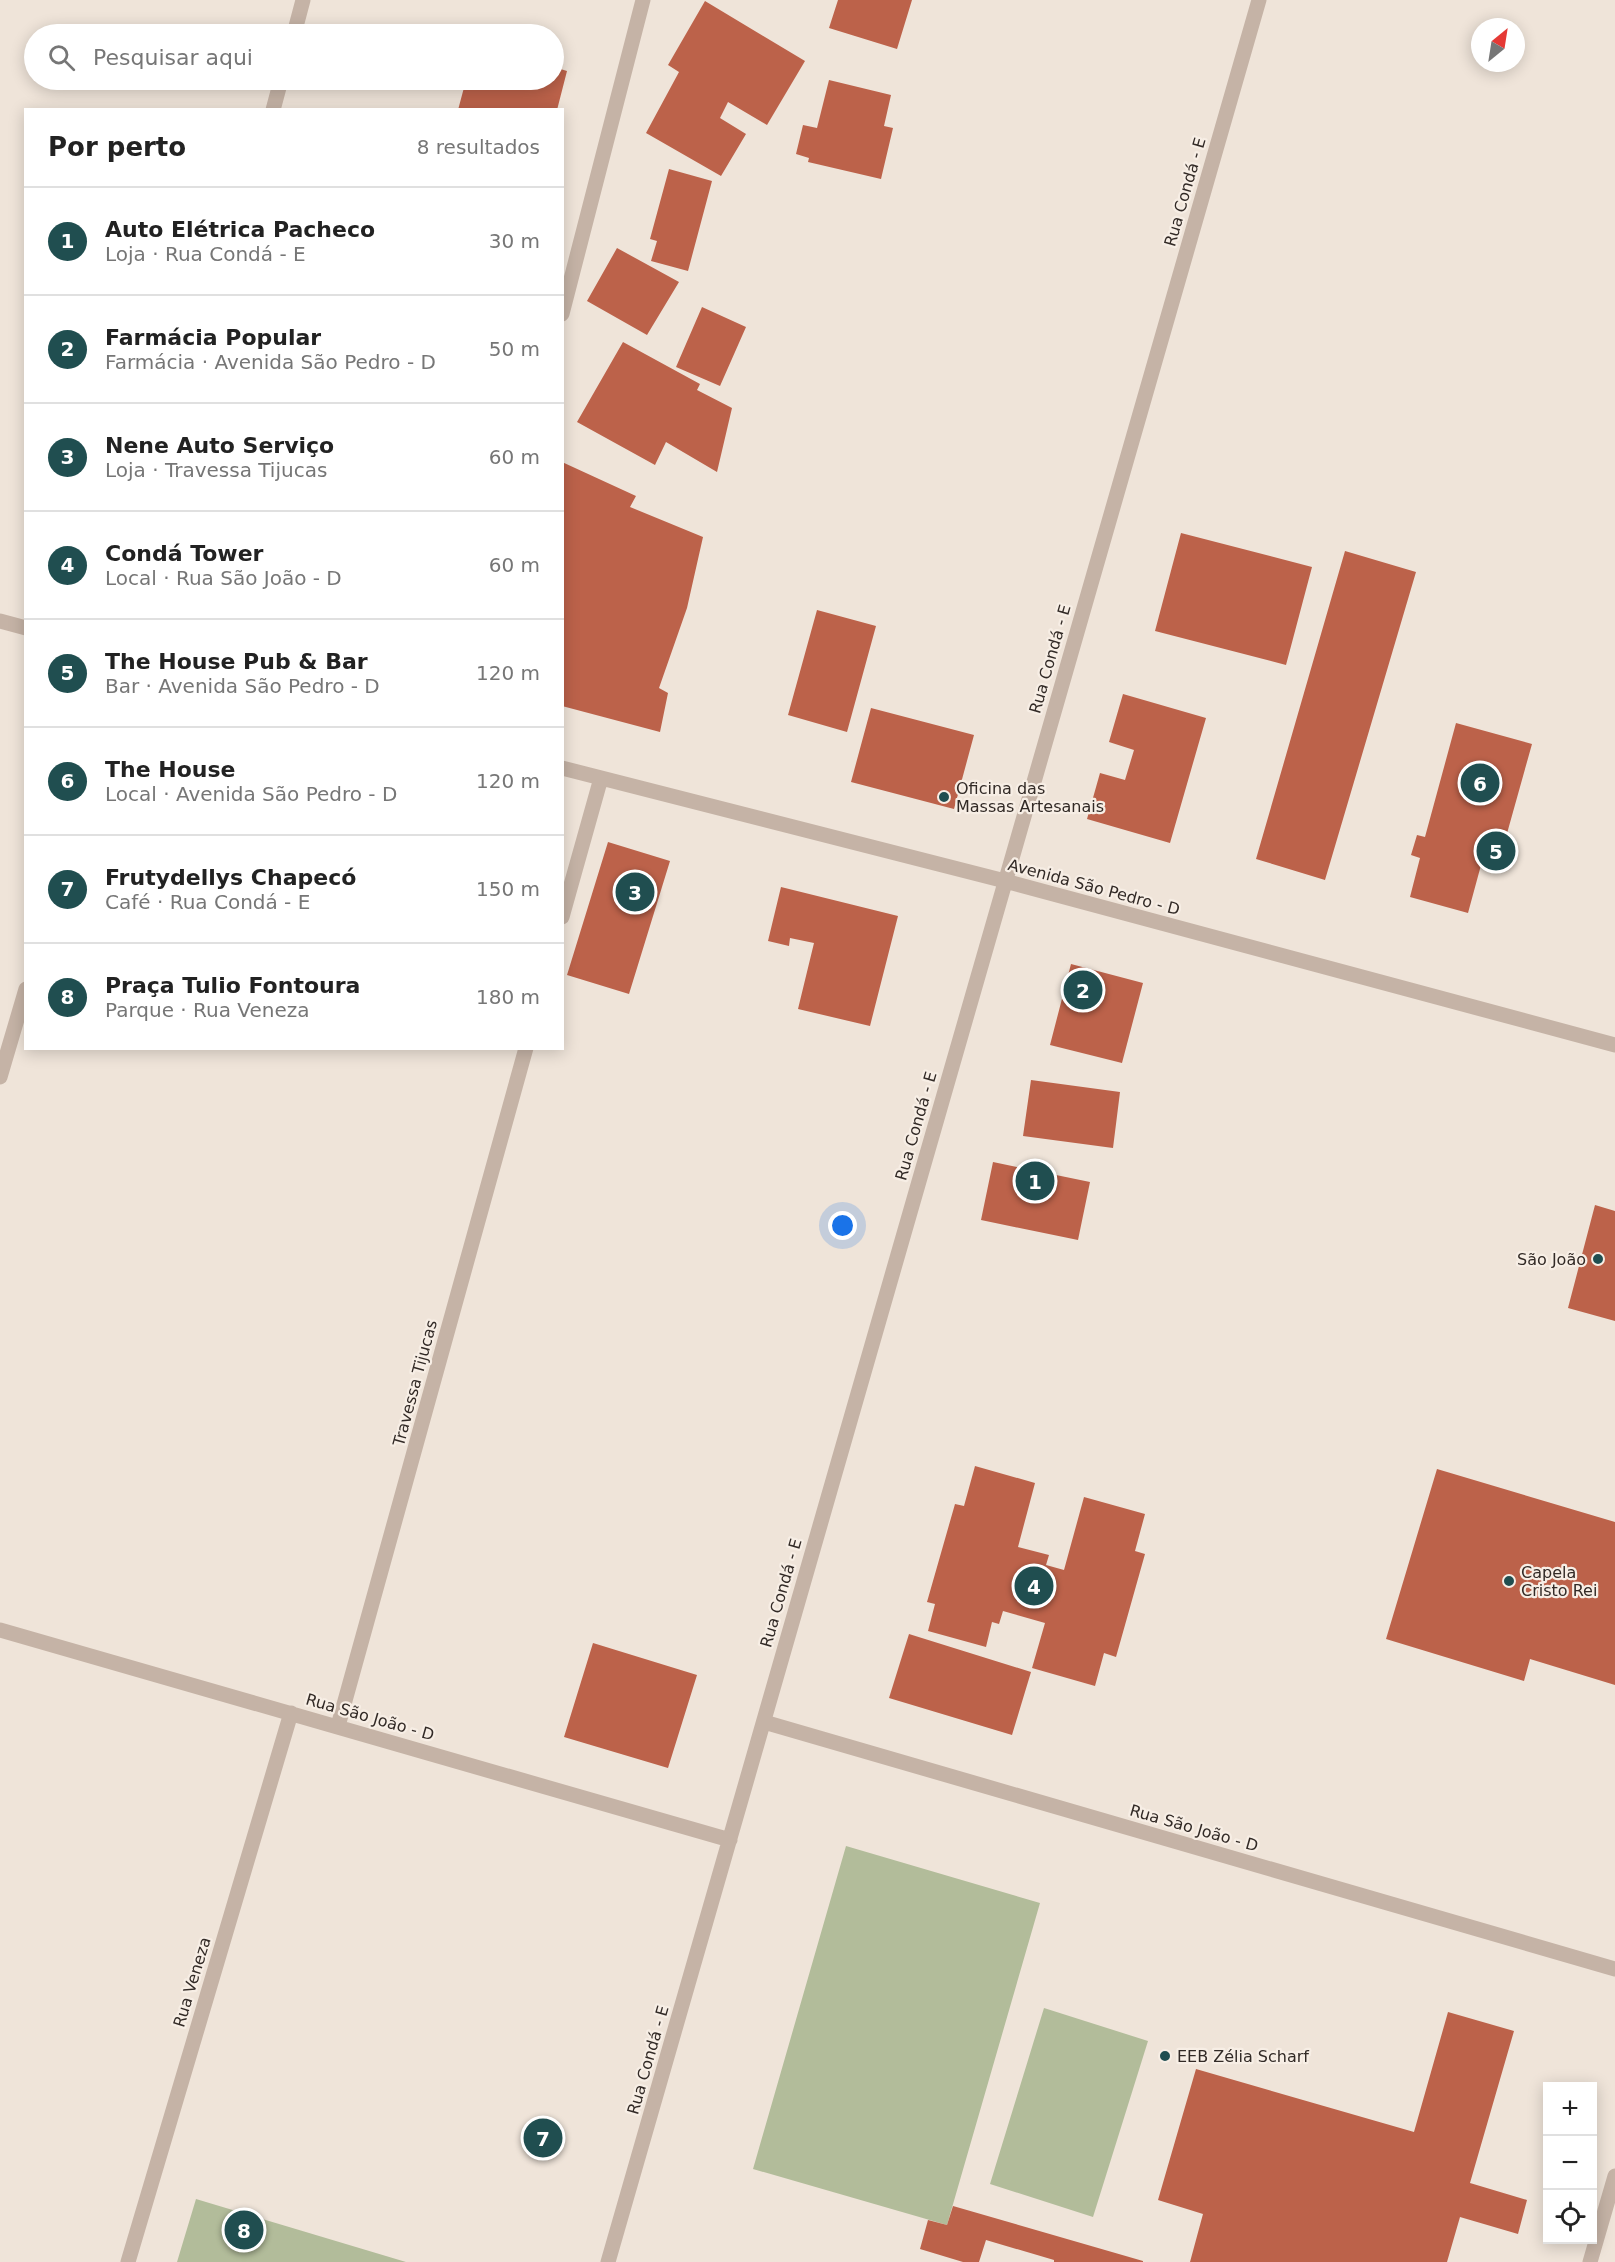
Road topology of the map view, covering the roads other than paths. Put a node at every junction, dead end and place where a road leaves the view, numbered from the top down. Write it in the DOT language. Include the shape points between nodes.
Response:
graph roads {
  1 [pos="303,0"];
  2 [pos="643,0"];
  3 [pos="1259,0"];
  4 [pos="297,24"];
  5 [pos="278,90"];
  6 [pos="274,108"];
  7 [pos="564,306"];
  8 [pos="0,621"];
  9 [pos="24,627"];
  10 [pos="564,769"];
  11 [pos="601,778"];
  12 [pos="1005,881"];
  13 [pos="564,909"];
  14 [pos="24,996"];
  15 [pos="1615,1045"];
  16 [pos="525,1050"];
  17 [pos="0,1077"];
  18 [pos="0,1630"];
  19 [pos="291,1713"];
  20 [pos="764,1722"];
  21 [pos="338,1726"];
  22 [pos="730,1840"];
  23 [pos="1615,1969"];
  24 [pos="1615,2176"];
  25 [pos="128,2262"];
  26 [pos="608,2262"];
  27 [pos="1590,2262"];
  1 -- 4 [label="street"];
  2 -- 7 [label="street"];
  3 -- 12 [label="street, Rua Condá - E"];
  5 -- 6 [label="street"];
  8 -- 9 [label="street"];
  10 -- 11 [label="street, Avenida São Pedro - D"];
  11 -- 12 [label="street, Avenida São Pedro - D"];
  11 -- 13 [label="street"];
  12 -- 15 [label="street, Avenida São Pedro - D"];
  12 -- 20 [label="street, Rua Condá - E"];
  14 -- 17 [label="street"];
  16 -- 21 [label="street, Travessa Tijucas"];
  18 -- 19 [label="street, Rua São João - D"];
  19 -- 21 [label="street, Rua São João - D"];
  19 -- 25 [label="street, Rua Veneza"];
  20 -- 22 [label="street, Rua Condá - E"];
  20 -- 23 [label="street, Rua São João - D"];
  21 -- 22 [label="street, Rua São João - D"];
  22 -- 26 [label="street, Rua Condá - E"];
  24 -- 27 [label="street"];
}
